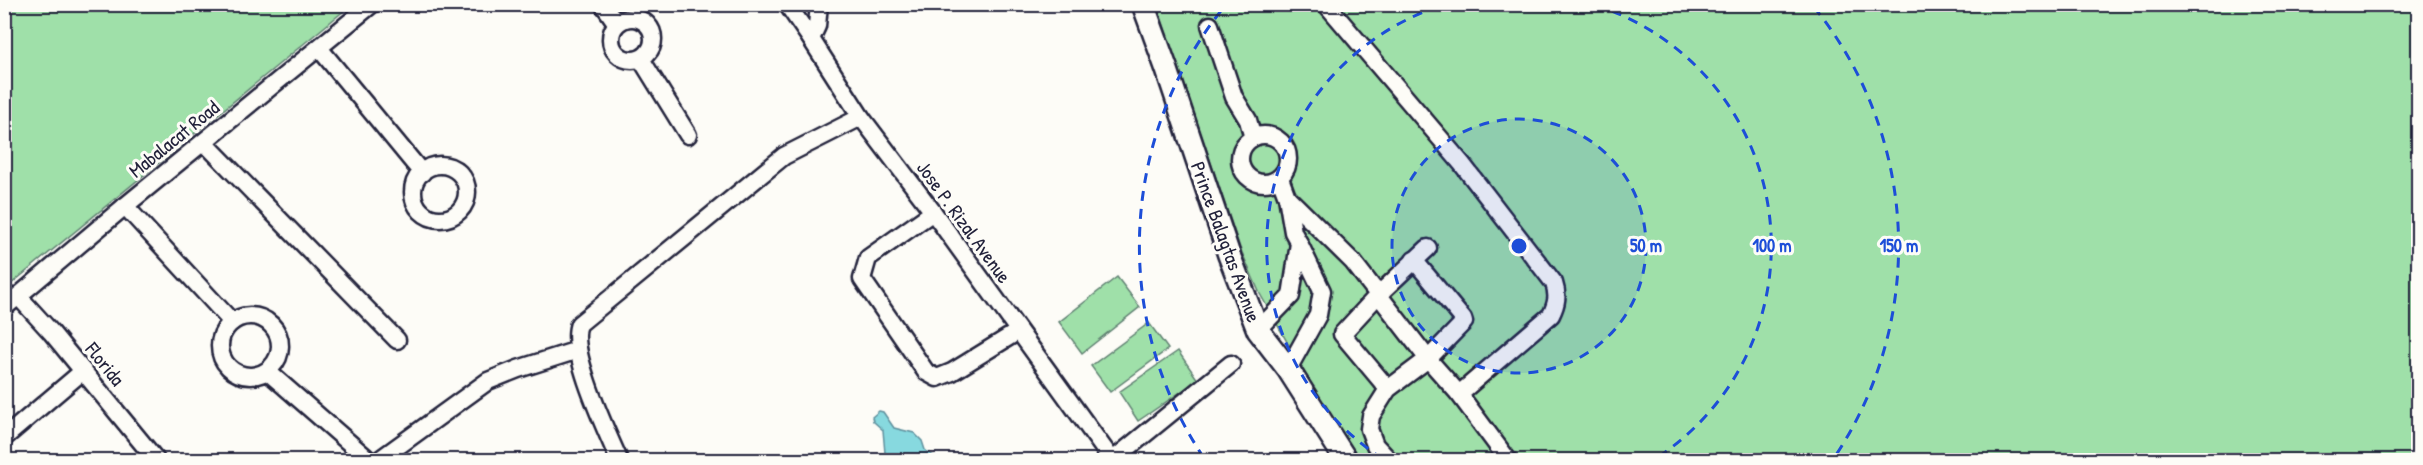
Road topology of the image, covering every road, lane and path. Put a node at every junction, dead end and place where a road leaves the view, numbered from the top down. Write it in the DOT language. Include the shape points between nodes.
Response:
graph roads {
  1 [pos="372,4"];
  2 [pos="603,4"];
  3 [pos="787,4"];
  4 [pos="819,4"];
  5 [pos="1143,4"];
  6 [pos="1326,4"];
  7 [pos="617,24"];
  8 [pos="1210,25"];
  9 [pos="812,39"];
  10 [pos="319,48"];
  11 [pos="641,59"];
  12 [pos="861,117"];
  13 [pos="688,135"];
  14 [pos="1253,138"];
  15 [pos="204,142"];
  16 [pos="422,173"];
  17 [pos="1280,178"];
  18 [pos="1287,197"];
  19 [pos="125,206"];
  20 [pos="933,212"];
  21 [pos="1299,243"];
  22 [pos="1428,248"];
  23 [pos="1414,260"];
  24 [pos="1378,296"];
  25 [pos="19,297"];
  26 [pos="4,308"];
  27 [pos="232,322"];
  28 [pos="1258,330"];
  29 [pos="1017,332"];
  30 [pos="397,340"];
  31 [pos="578,350"];
  32 [pos="1428,359"];
  33 [pos="1231,364"];
  34 [pos="1288,369"];
  35 [pos="83,371"];
  36 [pos="267,371"];
  37 [pos="1388,389"];
  38 [pos="1459,394"];
  39 [pos="4,438"];
  40 [pos="156,460"];
  41 [pos="369,460"];
  42 [pos="379,460"];
  43 [pos="618,460"];
  44 [pos="1113,460"];
  45 [pos="1346,460"];
  46 [pos="1389,460"];
  47 [pos="1508,460"];
  1 -- 10 [label="street, Mabalacat Road"];
  2 -- 7 [label="street"];
  3 -- 9 [label="street, Jose P. Rizal Avenue"];
  4 -- 9 [label="street"];
  5 -- 28 [label="main road, Prince Balagtas Avenue"];
  6 -- 38 [label="street" via="1462,164 1554,283 1556,304 1551,315"];
  7 -- 11 [label="street" via="611,37 614,50 625,59"];
  7 -- 11 [label="street" via="630,17 650,26 652,48"];
  8 -- 14 [label="street" via="1234,97 1248,120"];
  9 -- 12 [label="street, Jose P. Rizal Avenue"];
  10 -- 15 [label="street, Mabalacat Road"];
  10 -- 16 [label="street"];
  11 -- 13 [label="street"];
  12 -- 20 [label="street, Jose P. Rizal Avenue"];
  12 -- 31 [label="street" via="784,156 579,324"];
  14 -- 17 [label="street" via="1276,138 1284,146 1289,157"];
  14 -- 17 [label="street" via="1243,148 1240,161 1245,174 1255,182 1268,184"];
  15 -- 19 [label="street, Mabalacat Road"];
  15 -- 30 [label="street"];
  17 -- 18 [label="street"];
  18 -- 21 [label="street" via="1293,232"];
  18 -- 24 [label="street" via="1353,262"];
  19 -- 25 [label="street, Mabalacat Road"];
  19 -- 27 [label="street"];
  20 -- 29 [label="street, Jose P. Rizal Avenue"];
  20 -- 29 [label="street" via="868,258 862,279 926,372 937,378 952,372"];
  21 -- 28 [label="street" via="1291,296"];
  21 -- 34 [label="street" via="1322,291 1318,315"];
  22 -- 23 [label="street"];
  23 -- 24 [label="street"];
  23 -- 32 [label="street" via="1463,319 1462,325"];
  24 -- 32 [label="street"];
  24 -- 37 [label="street" via="1342,334"];
  25 -- 26 [label="street, Mabalacat Road"];
  25 -- 35 [label="street, Florida"];
  27 -- 36 [label="street" via="220,341 225,364 245,377"];
  27 -- 36 [label="street" via="255,316 274,329 280,352"];
  28 -- 34 [label="main road, Prince Balagtas Avenue"];
  29 -- 44 [label="street, Jose P. Rizal Avenue"];
  31 -- 42 [label="street" via="488,381"];
  31 -- 43 [label="street"];
  32 -- 37 [label="street"];
  32 -- 38 [label="street"];
  33 -- 44 [label="street"];
  34 -- 45 [label="main road, Prince Balagtas Avenue"];
  35 -- 39 [label="street"];
  35 -- 40 [label="street, Florida"];
  36 -- 41 [label="street"];
  37 -- 46 [label="street" via="1371,416 1368,429 1375,445"];
  38 -- 47 [label="street"];
}
